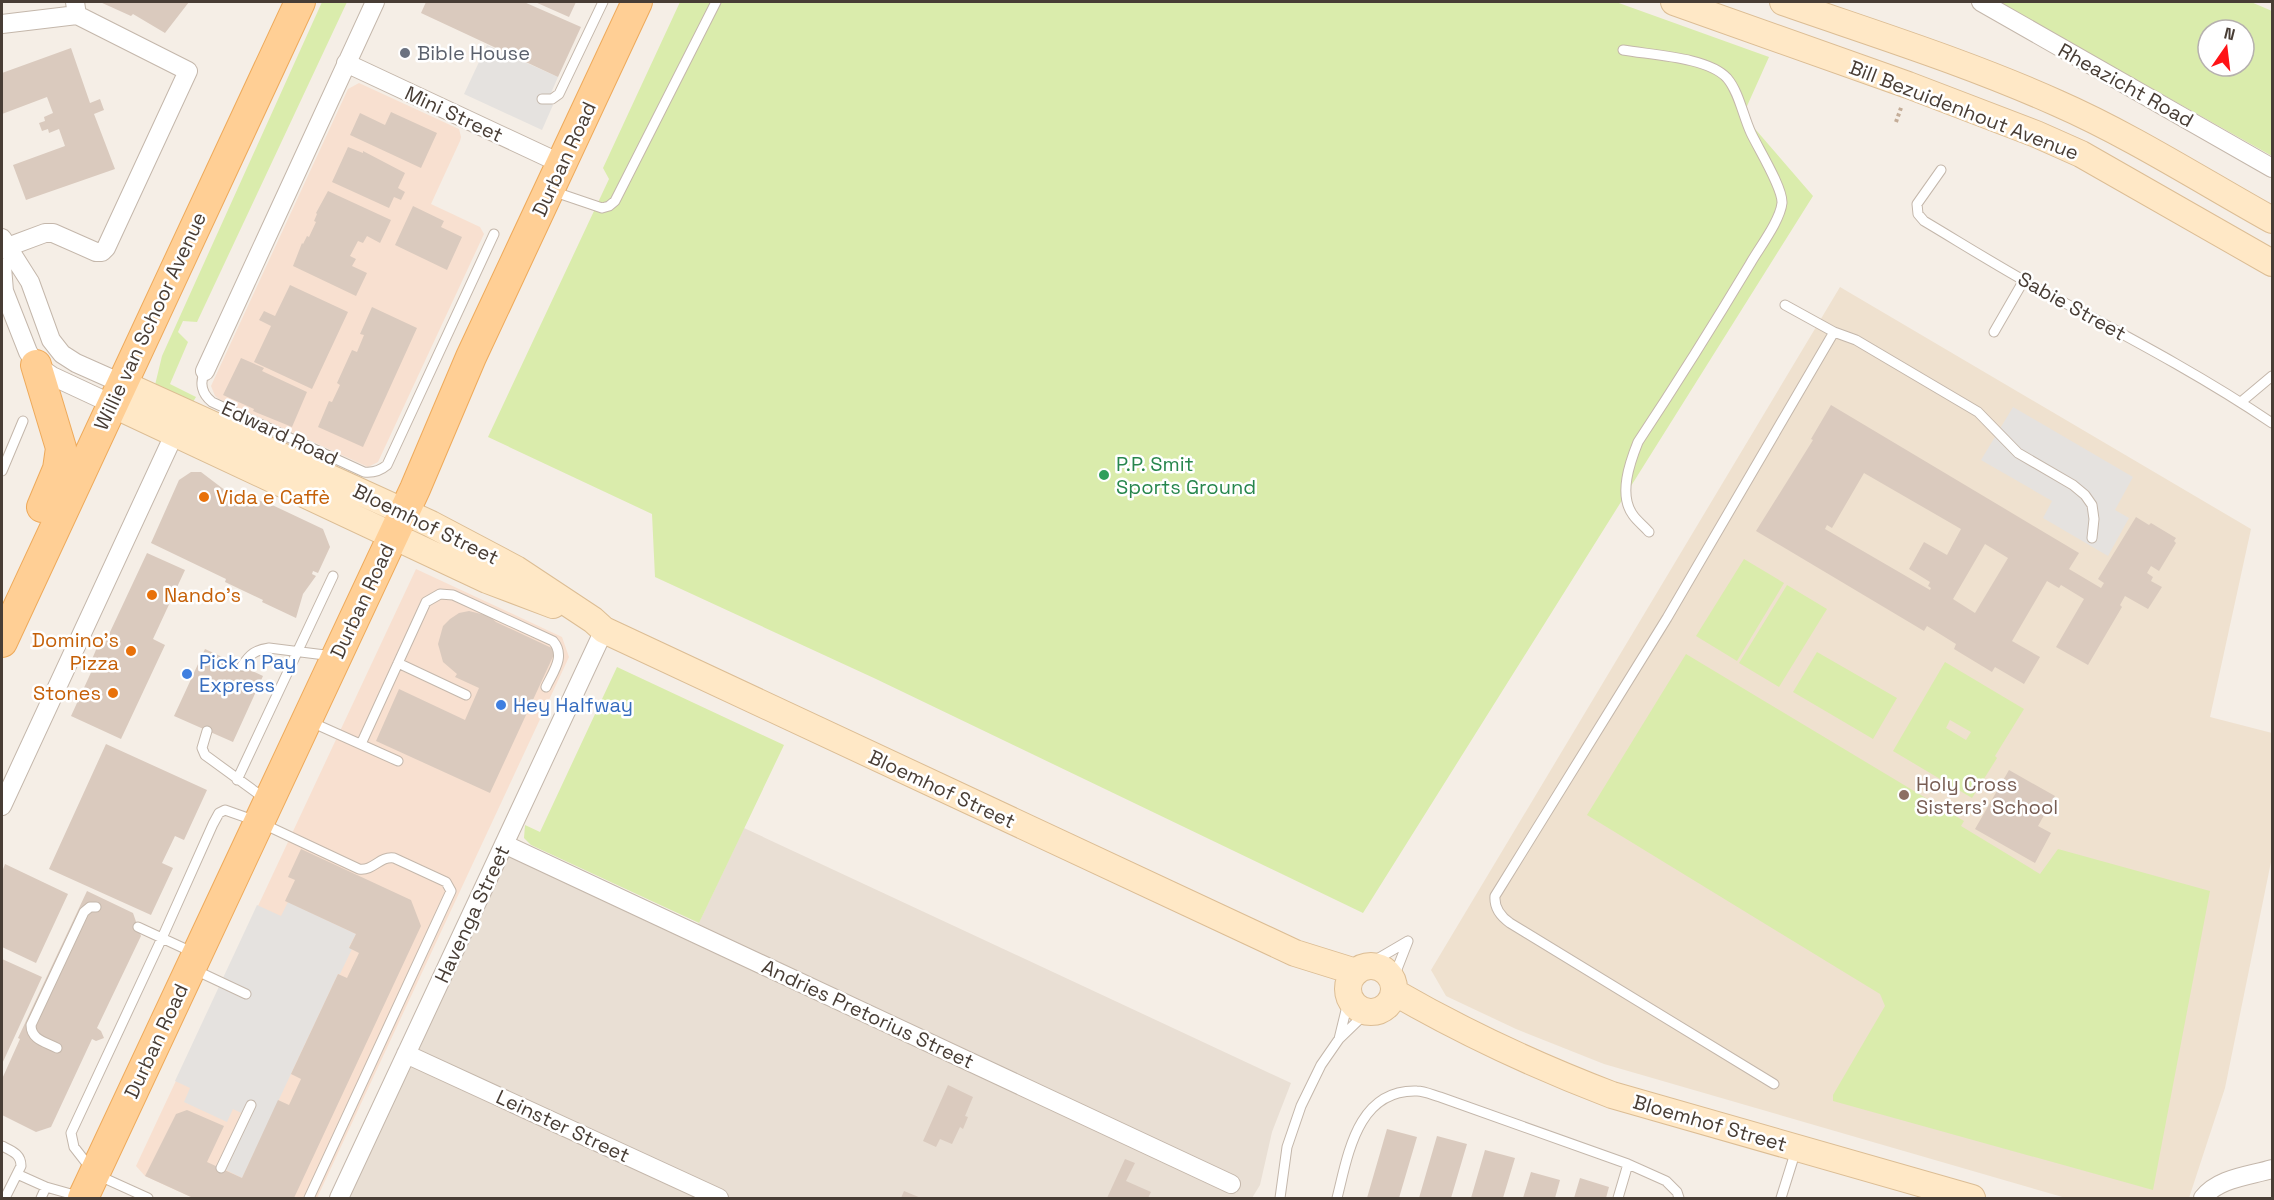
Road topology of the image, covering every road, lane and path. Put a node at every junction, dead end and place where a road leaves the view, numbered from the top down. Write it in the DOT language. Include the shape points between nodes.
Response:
graph roads {
  1 [pos="300,2"];
  2 [pos="375,2"];
  3 [pos="603,2"];
  4 [pos="638,2"];
  5 [pos="716,2"];
  6 [pos="1674,2"];
  7 [pos="1783,2"];
  8 [pos="1981,2"];
  9 [pos="76,8"];
  10 [pos="2,24"];
  11 [pos="1623,50"];
  12 [pos="346,63"];
  13 [pos="542,99"];
  14 [pos="1904,99"];
  15 [pos="1896,122"];
  16 [pos="2272,168"];
  17 [pos="1941,170"];
  18 [pos="556,177"];
  19 [pos="2272,220"];
  20 [pos="494,234"];
  21 [pos="4,244"];
  22 [pos="2272,263"];
  23 [pos="2,267"];
  24 [pos="2024,280"];
  25 [pos="1785,305"];
  26 [pos="1834,332"];
  27 [pos="1994,332"];
  28 [pos="36,365"];
  29 [pos="205,371"];
  30 [pos="2272,376"];
  31 [pos="116,393"];
  32 [pos="2241,402"];
  33 [pos="23,421"];
  34 [pos="180,422"];
  35 [pos="2272,423"];
  36 [pos="2,471"];
  37 [pos="398,524"];
  38 [pos="1649,532"];
  39 [pos="2092,538"];
  40 [pos="333,576"];
  41 [pos="17,608"];
  42 [pos="598,625"];
  43 [pos="2,642"];
  44 [pos="298,651"];
  45 [pos="336,656"];
  46 [pos="398,663"];
  47 [pos="242,666"];
  48 [pos="546,687"];
  49 [pos="466,695"];
  50 [pos="306,719"];
  51 [pos="207,731"];
  52 [pos="361,744"];
  53 [pos="398,761"];
  54 [pos="237,780"];
  55 [pos="2,806"];
  56 [pos="263,812"];
  57 [pos="504,844"];
  58 [pos="96,907"];
  59 [pos="138,927"];
  60 [pos="162,938"];
  61 [pos="194,961"];
  62 [pos="1369,990"];
  63 [pos="246,994"];
  64 [pos="1339,1039"];
  65 [pos="57,1048"];
  66 [pos="406,1054"];
  67 [pos="1774,1084"];
  68 [pos="250,1105"];
  69 [pos="2,1146"];
  70 [pos="1797,1148"];
  71 [pos="1628,1164"];
  72 [pos="221,1168"];
  73 [pos="2272,1169"];
  74 [pos="17,1174"];
  75 [pos="1231,1184"];
  76 [pos="46,1187"];
  77 [pos="87,1190"];
  78 [pos="5,1198"];
  79 [pos="41,1198"];
  80 [pos="148,1198"];
  81 [pos="309,1198"];
  82 [pos="339,1198"];
  83 [pos="719,1198"];
  84 [pos="1280,1198"];
  85 [pos="1336,1198"];
  86 [pos="1618,1198"];
  87 [pos="1679,1198"];
  88 [pos="1782,1198"];
  89 [pos="1972,1198"];
  90 [pos="2203,1198"];
  1 -- 31 [label="main road, Willie van Schoor Avenue"];
  2 -- 12 [label="street, Edward Road"];
  3 -- 13 [label="lane" via="559,94"];
  4 -- 18 [label="main road, Durban Road"];
  5 -- 18 [label="lane" via="615,201 602,208"];
  6 -- 22 [label="street, Bill Bezuidenhout Avenue" via="2036,134 2081,154"];
  7 -- 19 [label="street, Bill Bezuidenhout Avenue" via="2058,103"];
  8 -- 16 [label="street, Rheazicht Road"];
  9 -- 10 [label="street"];
  9 -- 21 [label="street" via="188,71 102,252 53,233"];
  11 -- 38 [label="lane" via="1702,63 1727,78 1782,202 1773,226 1632,456 1626,499 1633,516"];
  12 -- 18 [label="street, Mini Street"];
  12 -- 29 [label="street, Edward Road"];
  14 -- 15 [label="path"];
  17 -- 24 [label="lane, Sabie Street" via="1917,204 1918,214"];
  18 -- 37 [label="main road, Durban Road"];
  20 -- 29 [label="lane, Edward Road" via="387,465 381,470 364,472 213,402 202,388"];
  21 -- 31 [label="street" via="30,282 51,340 62,354"];
  23 -- 28 [label="street" via="4,291"];
  24 -- 27 [label="lane"];
  24 -- 32 [label="lane, Sabie Street" via="2146,345"];
  25 -- 26 [label="lane"];
  26 -- 39 [label="lane" via="1856,340 1978,412 2018,453 2073,485 2092,505"];
  26 -- 67 [label="lane" via="1494,903 1510,923"];
  28 -- 31 [label="street" via="52,376"];
  28 -- 41 [label="main road" via="58,435 61,458 32,529"];
  30 -- 32 [label="lane"];
  31 -- 34 [label="street, Bloemhof Street"];
  31 -- 41 [label="main road, Willie van Schoor Avenue"];
  32 -- 35 [label="lane, Sabie Street"];
  33 -- 36 [label="lane"];
  34 -- 37 [label="street, Bloemhof Street"];
  34 -- 55 [label="street"];
  37 -- 42 [label="street, Bloemhof Street" via="431,524 516,569"];
  37 -- 45 [label="main road, Durban Road"];
  40 -- 44 [label="lane"];
  41 -- 43 [label="main road, Willie van Schoor Avenue"];
  42 -- 57 [label="street, Havenga Street"];
  42 -- 62 [label="street, Bloemhof Street"];
  44 -- 45 [label="lane"];
  44 -- 47 [label="lane" via="260,649 250,654"];
  44 -- 54 [label="lane"];
  45 -- 50 [label="main road, Durban Road"];
  46 -- 48 [label="lane" via="426,602 447,593 553,641 560,656"];
  46 -- 49 [label="lane"];
  46 -- 52 [label="lane"];
  50 -- 52 [label="lane"];
  50 -- 56 [label="main road, Durban Road"];
  51 -- 54 [label="lane" via="202,748 205,755"];
  52 -- 53 [label="lane"];
  54 -- 56 [label="lane"];
  56 -- 60 [label="lane" via="219,813"];
  56 -- 61 [label="main road, Durban Road"];
  56 -- 81 [label="lane" via="359,869 369,869 384,857 394,858 446,882 451,891"];
  57 -- 66 [label="street, Havenga Street"];
  57 -- 75 [label="street, Andries Pretorius Street"];
  58 -- 65 [label="lane" via="84,912 31,1025 35,1037"];
  59 -- 60 [label="lane"];
  60 -- 61 [label="lane"];
  60 -- 77 [label="lane" via="71,1133"];
  61 -- 63 [label="lane"];
  61 -- 77 [label="main road, Durban Road"];
  62 -- 64 [label="lane"];
  62 -- 64 [label="lane"];
  62 -- 70 [label="street, Bloemhof Street" via="1612,1095"];
  64 -- 84 [label="lane" via="1301,1106 1287,1147"];
  66 -- 82 [label="street, Havenga Street"];
  66 -- 83 [label="street, Leinster Street"];
  68 -- 72 [label="lane"];
  69 -- 74 [label="lane" via="19,1157 21,1166"];
  70 -- 88 [label="lane"];
  70 -- 89 [label="street, Bloemhof Street"];
  71 -- 85 [label="lane" via="1417,1091 1397,1094 1376,1105 1363,1119 1353,1137"];
  71 -- 86 [label="lane"];
  71 -- 87 [label="lane" via="1666,1181"];
  73 -- 90 [label="street" via="2219,1184"];
  74 -- 76 [label="lane"];
  74 -- 78 [label="lane"];
  76 -- 77 [label="lane"];
  76 -- 79 [label="lane"];
  77 -- 80 [label="lane"];
}
